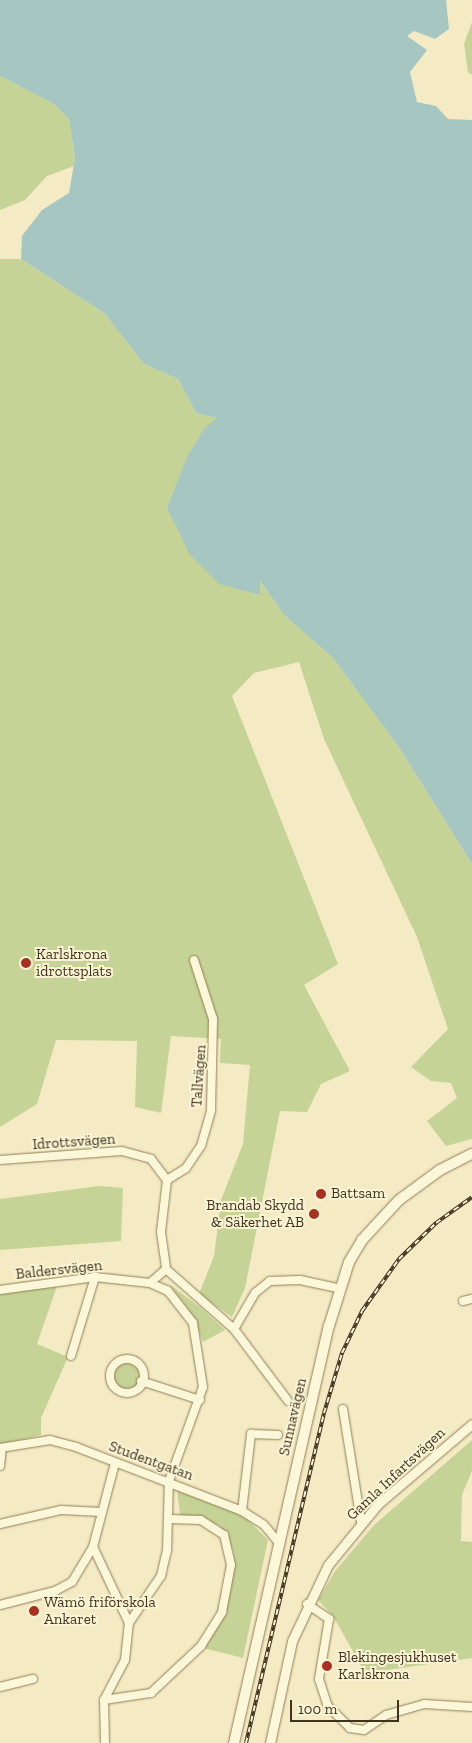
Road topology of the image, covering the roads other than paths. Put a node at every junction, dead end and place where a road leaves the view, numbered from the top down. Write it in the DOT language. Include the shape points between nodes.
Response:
graph roads {
  1 [pos="194,960"];
  2 [pos="472,1154"];
  3 [pos="0,1160"];
  4 [pos="167,1180"];
  5 [pos="166,1269"];
  6 [pos="95,1277"];
  7 [pos="150,1284"];
  8 [pos="338,1288"];
  9 [pos="0,1290"];
  10 [pos="472,1299"];
  11 [pos="463,1301"];
  12 [pos="234,1329"];
  13 [pos="71,1356"];
  14 [pos="141,1381"];
  15 [pos="200,1400"];
  16 [pos="288,1401"];
  17 [pos="343,1409"];
  18 [pos="472,1424"];
  19 [pos="278,1435"];
  20 [pos="1,1448"];
  21 [pos="115,1463"];
  22 [pos="0,1466"];
  23 [pos="169,1481"];
  24 [pos="101,1512"];
  25 [pos="242,1512"];
  26 [pos="169,1519"];
  27 [pos="362,1522"];
  28 [pos="0,1524"];
  29 [pos="280,1544"];
  30 [pos="93,1547"];
  31 [pos="307,1604"];
  32 [pos="0,1605"];
  33 [pos="129,1623"];
  34 [pos="34,1678"];
  35 [pos="0,1687"];
  36 [pos="104,1700"];
  37 [pos="472,1707"];
  38 [pos="105,1743"];
  39 [pos="234,1743"];
  40 [pos="270,1743"];
  1 -- 4 [label="street, Tallvägen" via="214,1019 212,1110 201,1146 186,1168"];
  2 -- 8 [label="main road, Sunnavägen" via="417,1185 378,1220 349,1262"];
  3 -- 4 [label="street, Idrottsvägen" via="122,1151 151,1159"];
  4 -- 5 [label="street" via="161,1232"];
  5 -- 7 [label="street"];
  5 -- 12 [label="street"];
  6 -- 7 [label="street, Baldersvägen"];
  6 -- 9 [label="street, Baldersvägen"];
  6 -- 13 [label="street"];
  7 -- 15 [label="street" via="168,1291 193,1323 203,1375"];
  8 -- 12 [label="street" via="287,1279 270,1281 255,1293"];
  8 -- 29 [label="main road, Sunnavägen"];
  10 -- 11 [label="street"];
  12 -- 16 [label="street"];
  14 -- 14 [label="street" via="142,1365 121,1357 111,1381 116,1394 129,1396"];
  14 -- 15 [label="street"];
  15 -- 23 [label="street"];
  17 -- 27 [label="street"];
  18 -- 27 [label="street, Gamla Infartsvägen"];
  19 -- 25 [label="street" via="251,1434"];
  20 -- 21 [label="street, Studentgatan" via="50,1440"];
  20 -- 22 [label="street"];
  21 -- 23 [label="street, Studentgatan"];
  21 -- 24 [label="street"];
  23 -- 25 [label="street, Studentgatan"];
  23 -- 26 [label="street"];
  24 -- 28 [label="street" via="61,1510"];
  24 -- 30 [label="street"];
  25 -- 29 [label="street, Studentgatan" via="264,1525"];
  26 -- 33 [label="street" via="161,1576"];
  26 -- 36 [label="street" via="200,1520 224,1536 231,1565 222,1612 201,1646 151,1693"];
  27 -- 31 [label="street, Gamla Infartsvägen" via="328,1565"];
  29 -- 39 [label="main road, Sunnavägen"];
  30 -- 32 [label="street" via="72,1582 55,1591"];
  30 -- 33 [label="street"];
  31 -- 37 [label="street" via="329,1619 319,1679 328,1706 350,1728 364,1730 386,1715 424,1704"];
  31 -- 40 [label="street, Gamla Infartsvägen" via="285,1666"];
  33 -- 36 [label="street" via="125,1660"];
  34 -- 35 [label="street"];
  36 -- 38 [label="street"];
}
